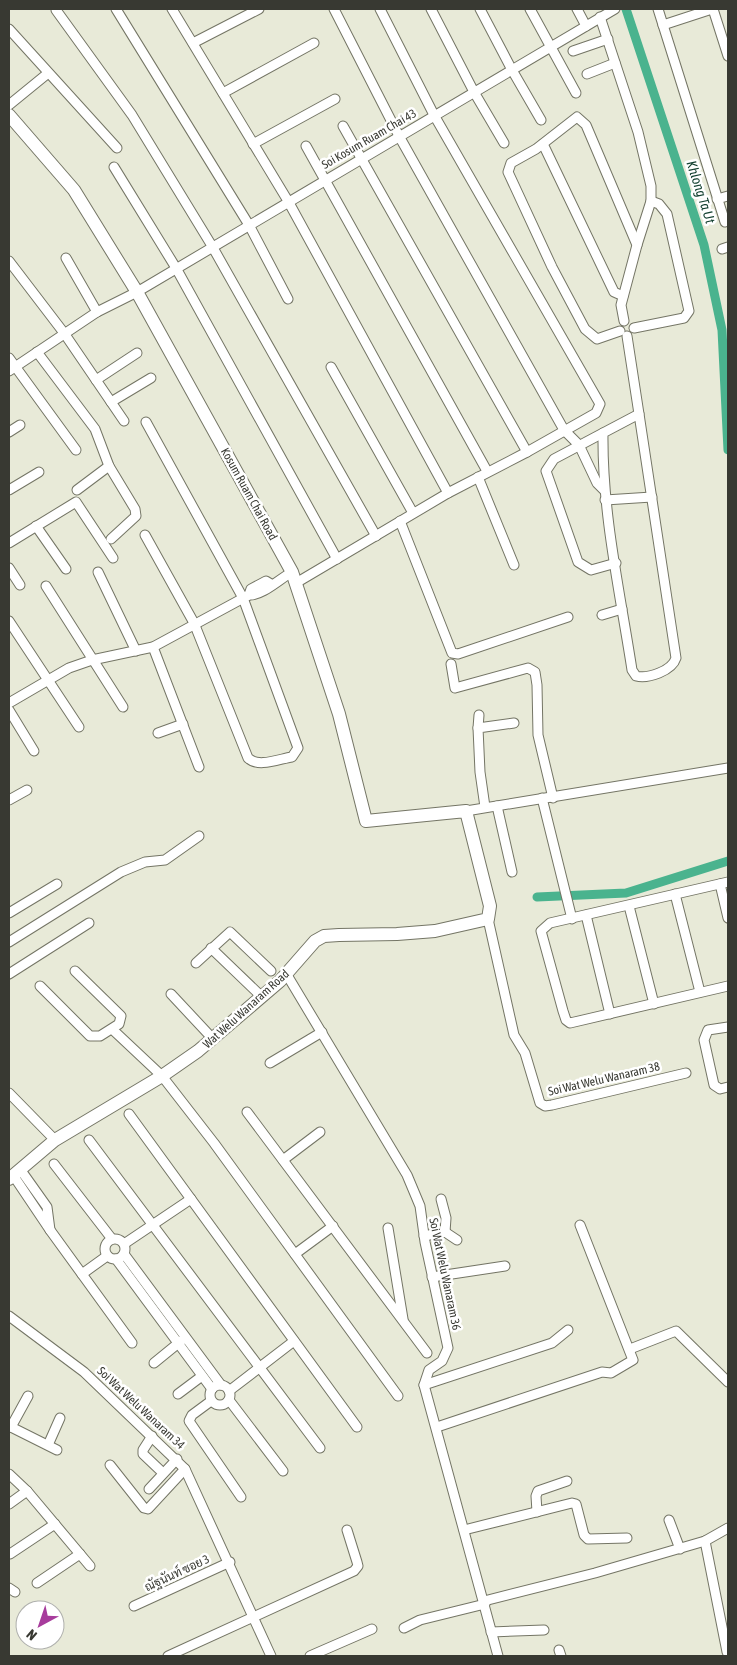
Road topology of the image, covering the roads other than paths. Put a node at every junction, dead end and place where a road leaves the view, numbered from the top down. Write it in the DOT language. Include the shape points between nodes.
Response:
graph roads {
  1 [pos="116,9"];
  2 [pos="172,9"];
  3 [pos="259,9"];
  4 [pos="334,9"];
  5 [pos="380,9"];
  6 [pos="431,9"];
  7 [pos="480,9"];
  8 [pos="530,9"];
  9 [pos="578,9"];
  10 [pos="615,9"];
  11 [pos="658,9"];
  12 [pos="713,9"];
  13 [pos="56,10"];
  14 [pos="600,18"];
  15 [pos="663,25"];
  16 [pos="586,26"];
  17 [pos="9,29"];
  18 [pos="608,39"];
  19 [pos="193,43"];
  20 [pos="314,43"];
  21 [pos="549,48"];
  22 [pos="573,51"];
  23 [pos="728,56"];
  24 [pos="615,64"];
  25 [pos="512,70"];
  26 [pos="48,74"];
  27 [pos="586,74"];
  28 [pos="474,92"];
  29 [pos="224,93"];
  30 [pos="576,93"];
  31 [pos="335,100"];
  32 [pos="9,105"];
  33 [pos="9,115"];
  34 [pos="434,115"];
  35 [pos="541,120"];
  36 [pos="343,126"];
  37 [pos="399,136"];
  38 [pos="504,143"];
  39 [pos="253,144"];
  40 [pos="543,144"];
  41 [pos="306,146"];
  42 [pos="117,148"];
  43 [pos="362,158"];
  44 [pos="114,167"];
  45 [pos="325,180"];
  46 [pos="728,196"];
  47 [pos="717,199"];
  48 [pos="652,201"];
  49 [pos="288,202"];
  50 [pos="725,222"];
  51 [pos="249,225"];
  52 [pos="637,245"];
  53 [pos="212,246"];
  54 [pos="66,258"];
  55 [pos="9,262"];
  56 [pos="176,268"];
  57 [pos="137,292"];
  58 [pos="623,296"];
  59 [pos="288,299"];
  60 [pos="97,312"];
  61 [pos="624,321"];
  62 [pos="634,328"];
  63 [pos="64,333"];
  64 [pos="624,333"];
  65 [pos="37,352"];
  66 [pos="137,353"];
  67 [pos="9,358"];
  68 [pos="331,367"];
  69 [pos="12,369"];
  70 [pos="152,378"];
  71 [pos="96,380"];
  72 [pos="111,402"];
  73 [pos="639,414"];
  74 [pos="124,421"];
  75 [pos="146,422"];
  76 [pos="20,425"];
  77 [pos="564,430"];
  78 [pos="9,432"];
  79 [pos="603,433"];
  80 [pos="580,445"];
  81 [pos="76,450"];
  82 [pos="527,452"];
  83 [pos="109,466"];
  84 [pos="486,471"];
  85 [pos="39,472"];
  86 [pos="478,477"];
  87 [pos="9,490"];
  88 [pos="77,490"];
  89 [pos="448,493"];
  90 [pos="605,495"];
  91 [pos="652,497"];
  92 [pos="413,513"];
  93 [pos="400,522"];
  94 [pos="36,526"];
  95 [pos="145,535"];
  96 [pos="376,536"];
  97 [pos="111,539"];
  98 [pos="9,543"];
  99 [pos="113,558"];
  100 [pos="337,559"];
  101 [pos="616,562"];
  102 [pos="514,565"];
  103 [pos="9,568"];
  104 [pos="66,569"];
  105 [pos="98,572"];
  106 [pos="294,577"];
  107 [pos="20,585"];
  108 [pos="46,586"];
  109 [pos="246,596"];
  110 [pos="622,608"];
  111 [pos="602,615"];
  112 [pos="568,618"];
  113 [pos="9,621"];
  114 [pos="194,623"];
  115 [pos="153,647"];
  116 [pos="136,651"];
  117 [pos="92,660"];
  118 [pos="451,664"];
  119 [pos="48,680"];
  120 [pos="9,703"];
  121 [pos="123,707"];
  122 [pos="9,710"];
  123 [pos="479,715"];
  124 [pos="514,723"];
  125 [pos="183,724"];
  126 [pos="79,727"];
  127 [pos="478,728"];
  128 [pos="158,733"];
  129 [pos="34,750"];
  130 [pos="199,767"];
  131 [pos="728,769"];
  132 [pos="27,790"];
  133 [pos="542,798"];
  134 [pos="553,798"];
  135 [pos="9,800"];
  136 [pos="496,806"];
  137 [pos="485,807"];
  138 [pos="466,811"];
  139 [pos="199,836"];
  140 [pos="512,872"];
  141 [pos="724,883"];
  142 [pos="58,884"];
  143 [pos="675,894"];
  144 [pos="629,906"];
  145 [pos="9,913"];
  146 [pos="586,915"];
  147 [pos="572,918"];
  148 [pos="728,918"];
  149 [pos="488,919"];
  150 [pos="89,923"];
  151 [pos="9,942"];
  152 [pos="211,948"];
  153 [pos="196,963"];
  154 [pos="75,971"];
  155 [pos="271,971"];
  156 [pos="9,974"];
  157 [pos="287,975"];
  158 [pos="40,986"];
  159 [pos="728,986"];
  160 [pos="700,992"];
  161 [pos="171,994"];
  162 [pos="262,997"];
  163 [pos="654,1004"];
  164 [pos="610,1014"];
  165 [pos="728,1027"];
  166 [pos="112,1029"];
  167 [pos="322,1032"];
  168 [pos="213,1039"];
  169 [pos="270,1064"];
  170 [pos="686,1073"];
  171 [pos="162,1076"];
  172 [pos="728,1087"];
  173 [pos="9,1093"];
  174 [pos="247,1112"];
  175 [pos="129,1114"];
  176 [pos="320,1132"];
  177 [pos="55,1140"];
  178 [pos="89,1140"];
  179 [pos="283,1160"];
  180 [pos="54,1164"];
  181 [pos="12,1175"];
  182 [pos="191,1199"];
  183 [pos="441,1199"];
  184 [pos="580,1225"];
  185 [pos="153,1226"];
  186 [pos="333,1226"];
  187 [pos="388,1228"];
  188 [pos="445,1232"];
  189 [pos="424,1236"];
  190 [pos="112,1239"];
  191 [pos="457,1240"];
  192 [pos="121,1252"];
  193 [pos="295,1254"];
  194 [pos="107,1256"];
  195 [pos="505,1266"];
  196 [pos="82,1274"];
  197 [pos="432,1277"];
  198 [pos="9,1316"];
  199 [pos="403,1321"];
  200 [pos="568,1330"];
  201 [pos="294,1340"];
  202 [pos="182,1341"];
  203 [pos="132,1343"];
  204 [pos="630,1349"];
  205 [pos="427,1353"];
  206 [pos="154,1363"];
  207 [pos="260,1367"];
  208 [pos="202,1376"];
  209 [pos="728,1382"];
  210 [pos="424,1385"];
  211 [pos="212,1389"];
  212 [pos="226,1392"];
  213 [pos="178,1394"];
  214 [pos="28,1396"];
  215 [pos="398,1396"];
  216 [pos="211,1401"];
  217 [pos="60,1418"];
  218 [pos="10,1426"];
  219 [pos="357,1427"];
  220 [pos="437,1427"];
  221 [pos="152,1436"];
  222 [pos="48,1445"];
  223 [pos="320,1448"];
  224 [pos="57,1450"];
  225 [pos="177,1458"];
  226 [pos="110,1465"];
  227 [pos="185,1469"];
  228 [pos="283,1471"];
  229 [pos="163,1473"];
  230 [pos="9,1474"];
  231 [pos="567,1481"];
  232 [pos="149,1489"];
  233 [pos="27,1491"];
  234 [pos="241,1497"];
  235 [pos="9,1504"];
  236 [pos="537,1512"];
  237 [pos="669,1520"];
  238 [pos="55,1524"];
  239 [pos="728,1528"];
  240 [pos="347,1530"];
  241 [pos="464,1530"];
  242 [pos="626,1538"];
  243 [pos="705,1541"];
  244 [pos="680,1548"];
  245 [pos="10,1554"];
  246 [pos="80,1554"];
  247 [pos="230,1562"];
  248 [pos="90,1566"];
  249 [pos="37,1583"];
  250 [pos="485,1602"];
  251 [pos="134,1606"];
  252 [pos="254,1618"];
  253 [pos="404,1628"];
  254 [pos="372,1629"];
  255 [pos="544,1630"];
  256 [pos="491,1632"];
  257 [pos="727,1652"];
  258 [pos="168,1656"];
  259 [pos="271,1656"];
  260 [pos="310,1656"];
  261 [pos="498,1656"];
  1 -- 51 [label="street"];
  2 -- 19 [label="street"];
  3 -- 19 [label="street"];
  4 -- 37 [label="street"];
  5 -- 34 [label="street"];
  6 -- 28 [label="street"];
  7 -- 25 [label="street"];
  8 -- 21 [label="street"];
  9 -- 16 [label="street"];
  10 -- 14 [label="street, Soi Kosum Ruam Chai 43"];
  11 -- 15 [label="street"];
  12 -- 15 [label="street"];
  12 -- 23 [label="street"];
  13 -- 53 [label="street" via="132,115"];
  14 -- 16 [label="street, Soi Kosum Ruam Chai 43"];
  14 -- 18 [label="street"];
  15 -- 47 [label="street"];
  16 -- 21 [label="street, Soi Kosum Ruam Chai 43"];
  17 -- 26 [label="street"];
  18 -- 22 [label="street"];
  18 -- 24 [label="street"];
  19 -- 29 [label="street"];
  20 -- 29 [label="street"];
  21 -- 25 [label="street, Soi Kosum Ruam Chai 43"];
  21 -- 30 [label="street"];
  24 -- 27 [label="street"];
  24 -- 48 [label="street" via="638,132"];
  25 -- 28 [label="street, Soi Kosum Ruam Chai 43"];
  25 -- 35 [label="street"];
  26 -- 32 [label="street"];
  26 -- 42 [label="street"];
  28 -- 34 [label="street, Soi Kosum Ruam Chai 43"];
  28 -- 38 [label="street"];
  29 -- 39 [label="street"];
  31 -- 39 [label="street"];
  33 -- 57 [label="street, Kosum Ruam Chai Road" via="74,190"];
  34 -- 37 [label="street, Soi Kosum Ruam Chai 43"];
  34 -- 77 [label="street" via="599,399 596,413"];
  36 -- 43 [label="street"];
  37 -- 43 [label="street, Soi Kosum Ruam Chai 43"];
  37 -- 77 [label="street"];
  39 -- 49 [label="street"];
  40 -- 52 [label="street" via="577,116 583,120"];
  40 -- 58 [label="street" via="614,292"];
  40 -- 64 [label="street" via="511,164 508,172 584,329 597,339"];
  41 -- 45 [label="street"];
  43 -- 45 [label="street, Soi Kosum Ruam Chai 43"];
  43 -- 82 [label="street"];
  44 -- 56 [label="street"];
  45 -- 49 [label="street, Soi Kosum Ruam Chai 43"];
  45 -- 84 [label="street"];
  46 -- 47 [label="street"];
  47 -- 50 [label="street"];
  48 -- 52 [label="street"];
  48 -- 62 [label="street" via="667,214 689,311 684,318"];
  49 -- 51 [label="street, Soi Kosum Ruam Chai 43"];
  49 -- 89 [label="street"];
  51 -- 53 [label="street, Soi Kosum Ruam Chai 43"];
  51 -- 59 [label="street"];
  52 -- 58 [label="street"];
  53 -- 56 [label="street, Soi Kosum Ruam Chai 43"];
  53 -- 96 [label="street"];
  54 -- 60 [label="street"];
  55 -- 63 [label="street"];
  56 -- 57 [label="street, Soi Kosum Ruam Chai 43"];
  56 -- 100 [label="street"];
  57 -- 60 [label="street, Soi Kosum Ruam Chai 43"];
  57 -- 106 [label="street, Kosum Ruam Chai Road"];
  58 -- 61 [label="street"];
  60 -- 63 [label="street, Soi Kosum Ruam Chai 43"];
  61 -- 62 [label="street" via="632,322"];
  61 -- 64 [label="street" via="621,323"];
  62 -- 64 [label="street" via="632,333"];
  63 -- 65 [label="street, Soi Kosum Ruam Chai 43"];
  63 -- 71 [label="street"];
  64 -- 73 [label="street"];
  65 -- 69 [label="street, Soi Kosum Ruam Chai 43"];
  65 -- 83 [label="street" via="95,429"];
  66 -- 71 [label="street"];
  67 -- 69 [label="street"];
  68 -- 92 [label="street"];
  69 -- 81 [label="street"];
  70 -- 72 [label="street"];
  71 -- 72 [label="street"];
  72 -- 74 [label="street"];
  73 -- 79 [label="street"];
  73 -- 91 [label="street"];
  75 -- 109 [label="street"];
  76 -- 78 [label="street"];
  77 -- 80 [label="street"];
  77 -- 82 [label="street"];
  79 -- 80 [label="street"];
  79 -- 90 [label="street"];
  80 -- 90 [label="street" via="596,483"];
  80 -- 101 [label="street" via="554,460 546,471 578,562 591,570"];
  82 -- 84 [label="street"];
  83 -- 88 [label="street"];
  83 -- 97 [label="street" via="136,516"];
  84 -- 86 [label="street"];
  85 -- 87 [label="street"];
  86 -- 89 [label="street"];
  86 -- 102 [label="street"];
  89 -- 92 [label="street"];
  90 -- 91 [label="street"];
  90 -- 101 [label="street"];
  91 -- 110 [label="street" via="676,658 674,664 668,669 636,676 632,670"];
  92 -- 93 [label="street"];
  93 -- 96 [label="street"];
  93 -- 112 [label="street" via="452,653 458,654"];
  94 -- 98 [label="street"];
  94 -- 99 [label="street" via="76,502"];
  94 -- 104 [label="street"];
  95 -- 114 [label="street"];
  96 -- 100 [label="street"];
  100 -- 106 [label="street"];
  101 -- 110 [label="street"];
  103 -- 107 [label="street"];
  105 -- 116 [label="street"];
  106 -- 109 [label="street" via="271,584 266,581 251,589"];
  106 -- 138 [label="street, Kosum Ruam Chai Road" via="339,714 366,821"];
  108 -- 117 [label="street"];
  109 -- 114 [label="street"];
  109 -- 114 [label="street" via="298,748 292,757 259,763 248,758"];
  110 -- 111 [label="street"];
  113 -- 119 [label="street"];
  114 -- 115 [label="street"];
  115 -- 116 [label="street"];
  115 -- 125 [label="street"];
  116 -- 117 [label="street"];
  117 -- 119 [label="street" via="68,668"];
  117 -- 121 [label="street"];
  118 -- 134 [label="street" via="456,688 528,668 535,672 538,736"];
  119 -- 120 [label="street"];
  119 -- 126 [label="street"];
  122 -- 129 [label="street"];
  123 -- 127 [label="street"];
  124 -- 127 [label="street"];
  125 -- 128 [label="street"];
  125 -- 130 [label="street"];
  127 -- 137 [label="street"];
  131 -- 134 [label="street"];
  132 -- 135 [label="street"];
  133 -- 134 [label="street"];
  133 -- 136 [label="street"];
  133 -- 147 [label="street"];
  136 -- 137 [label="street"];
  136 -- 140 [label="street"];
  137 -- 138 [label="street"];
  138 -- 149 [label="street" via="488,894"];
  139 -- 151 [label="street" via="165,860 145,862 121,872"];
  141 -- 143 [label="street"];
  141 -- 148 [label="street"];
  142 -- 145 [label="street"];
  143 -- 144 [label="street"];
  143 -- 160 [label="street"];
  144 -- 146 [label="street"];
  144 -- 163 [label="street"];
  146 -- 147 [label="street"];
  146 -- 164 [label="street"];
  147 -- 164 [label="street" via="550,923 541,931 566,1020 576,1024"];
  149 -- 157 [label="street, Wat Welu Wanaram Road" via="425,932 324,936 308,947"];
  149 -- 170 [label="street, Soi Wat Welu Wanaram 38" via="514,1035 525,1053 540,1103 552,1106"];
  150 -- 156 [label="street"];
  152 -- 153 [label="street"];
  152 -- 155 [label="street" via="230,932"];
  152 -- 162 [label="street"];
  154 -- 166 [label="street" via="121,1016 119,1024"];
  157 -- 162 [label="street, Wat Welu Wanaram Road"];
  157 -- 167 [label="street, Soi Wat Welu Wanaram 36"];
  158 -- 166 [label="street" via="90,1036 94,1038"];
  159 -- 160 [label="street"];
  160 -- 163 [label="street"];
  161 -- 168 [label="street"];
  162 -- 168 [label="street, Wat Welu Wanaram Road"];
  163 -- 164 [label="street"];
  165 -- 172 [label="street" via="708,1030 704,1040 714,1085 720,1089"];
  166 -- 171 [label="street"];
  167 -- 169 [label="street"];
  167 -- 189 [label="street, Soi Wat Welu Wanaram 36" via="414,1188"];
  168 -- 171 [label="street, Wat Welu Wanaram Road"];
  171 -- 177 [label="street, Wat Welu Wanaram Road"];
  171 -- 193 [label="street"];
  173 -- 177 [label="street"];
  174 -- 179 [label="street"];
  175 -- 182 [label="street"];
  176 -- 179 [label="street"];
  177 -- 181 [label="street, Wat Welu Wanaram Road"];
  178 -- 185 [label="street"];
  179 -- 186 [label="street"];
  180 -- 190 [label="street"];
  181 -- 196 [label="street"];
  182 -- 185 [label="street"];
  182 -- 201 [label="street"];
  183 -- 188 [label="street" via="446,1218"];
  184 -- 204 [label="street"];
  185 -- 192 [label="street"];
  185 -- 207 [label="street"];
  186 -- 193 [label="street"];
  186 -- 199 [label="street"];
  187 -- 199 [label="street"];
  188 -- 189 [label="street"];
  188 -- 191 [label="street"];
  189 -- 197 [label="street, Soi Wat Welu Wanaram 36"];
  190 -- 192 [label="street" via="119,1240"];
  190 -- 194 [label="street" via="105,1246"];
  192 -- 194 [label="street"];
  192 -- 202 [label="street"];
  193 -- 215 [label="street"];
  194 -- 196 [label="street"];
  195 -- 197 [label="street"];
  196 -- 203 [label="street"];
  197 -- 210 [label="street, Soi Wat Welu Wanaram 36" via="448,1348 442,1361 429,1370"];
  198 -- 221 [label="street, Soi Wat Welu Wanaram 34" via="84,1372"];
  199 -- 205 [label="street"];
  200 -- 210 [label="street" via="552,1343"];
  201 -- 207 [label="street"];
  201 -- 219 [label="street"];
  202 -- 206 [label="street"];
  202 -- 208 [label="street"];
  202 -- 212 [label="street"];
  204 -- 209 [label="street" via="676,1331"];
  204 -- 220 [label="street" via="633,1360 611,1373 602,1372"];
  207 -- 212 [label="street"];
  207 -- 223 [label="street"];
  208 -- 211 [label="street"];
  208 -- 213 [label="street"];
  210 -- 220 [label="street"];
  211 -- 212 [label="street"];
  211 -- 216 [label="street"];
  212 -- 216 [label="street" via="221,1406"];
  212 -- 228 [label="street"];
  214 -- 218 [label="street"];
  216 -- 234 [label="street" via="189,1421"];
  217 -- 222 [label="street"];
  218 -- 222 [label="street"];
  220 -- 241 [label="street"];
  221 -- 225 [label="street, Soi Wat Welu Wanaram 34"];
  221 -- 229 [label="street" via="142,1450 143,1454"];
  222 -- 224 [label="street"];
  225 -- 227 [label="street, Soi Wat Welu Wanaram 34"];
  225 -- 229 [label="street"];
  226 -- 227 [label="street" via="144,1508 148,1508"];
  227 -- 247 [label="street, Soi Wat Welu Wanaram 34"];
  229 -- 232 [label="street"];
  230 -- 233 [label="street"];
  231 -- 236 [label="street" via="538,1491"];
  233 -- 235 [label="street"];
  233 -- 238 [label="street"];
  236 -- 241 [label="street"];
  236 -- 242 [label="street" via="576,1504 588,1539"];
  237 -- 244 [label="street"];
  238 -- 245 [label="street"];
  238 -- 246 [label="street"];
  239 -- 243 [label="street"];
  240 -- 252 [label="street" via="357,1562 356,1570"];
  241 -- 250 [label="street"];
  243 -- 244 [label="street"];
  243 -- 257 [label="street"];
  244 -- 250 [label="street"];
  246 -- 248 [label="street"];
  246 -- 249 [label="street"];
  247 -- 251 [label="street, ณัฐนันท์ ซอย 3"];
  247 -- 252 [label="street, Soi Wat Welu Wanaram 34"];
  250 -- 253 [label="street" via="420,1620"];
  250 -- 256 [label="street"];
  252 -- 258 [label="street"];
  252 -- 259 [label="street, Soi Wat Welu Wanaram 34"];
  254 -- 260 [label="street"];
  255 -- 256 [label="street"];
  256 -- 261 [label="street"];
}
